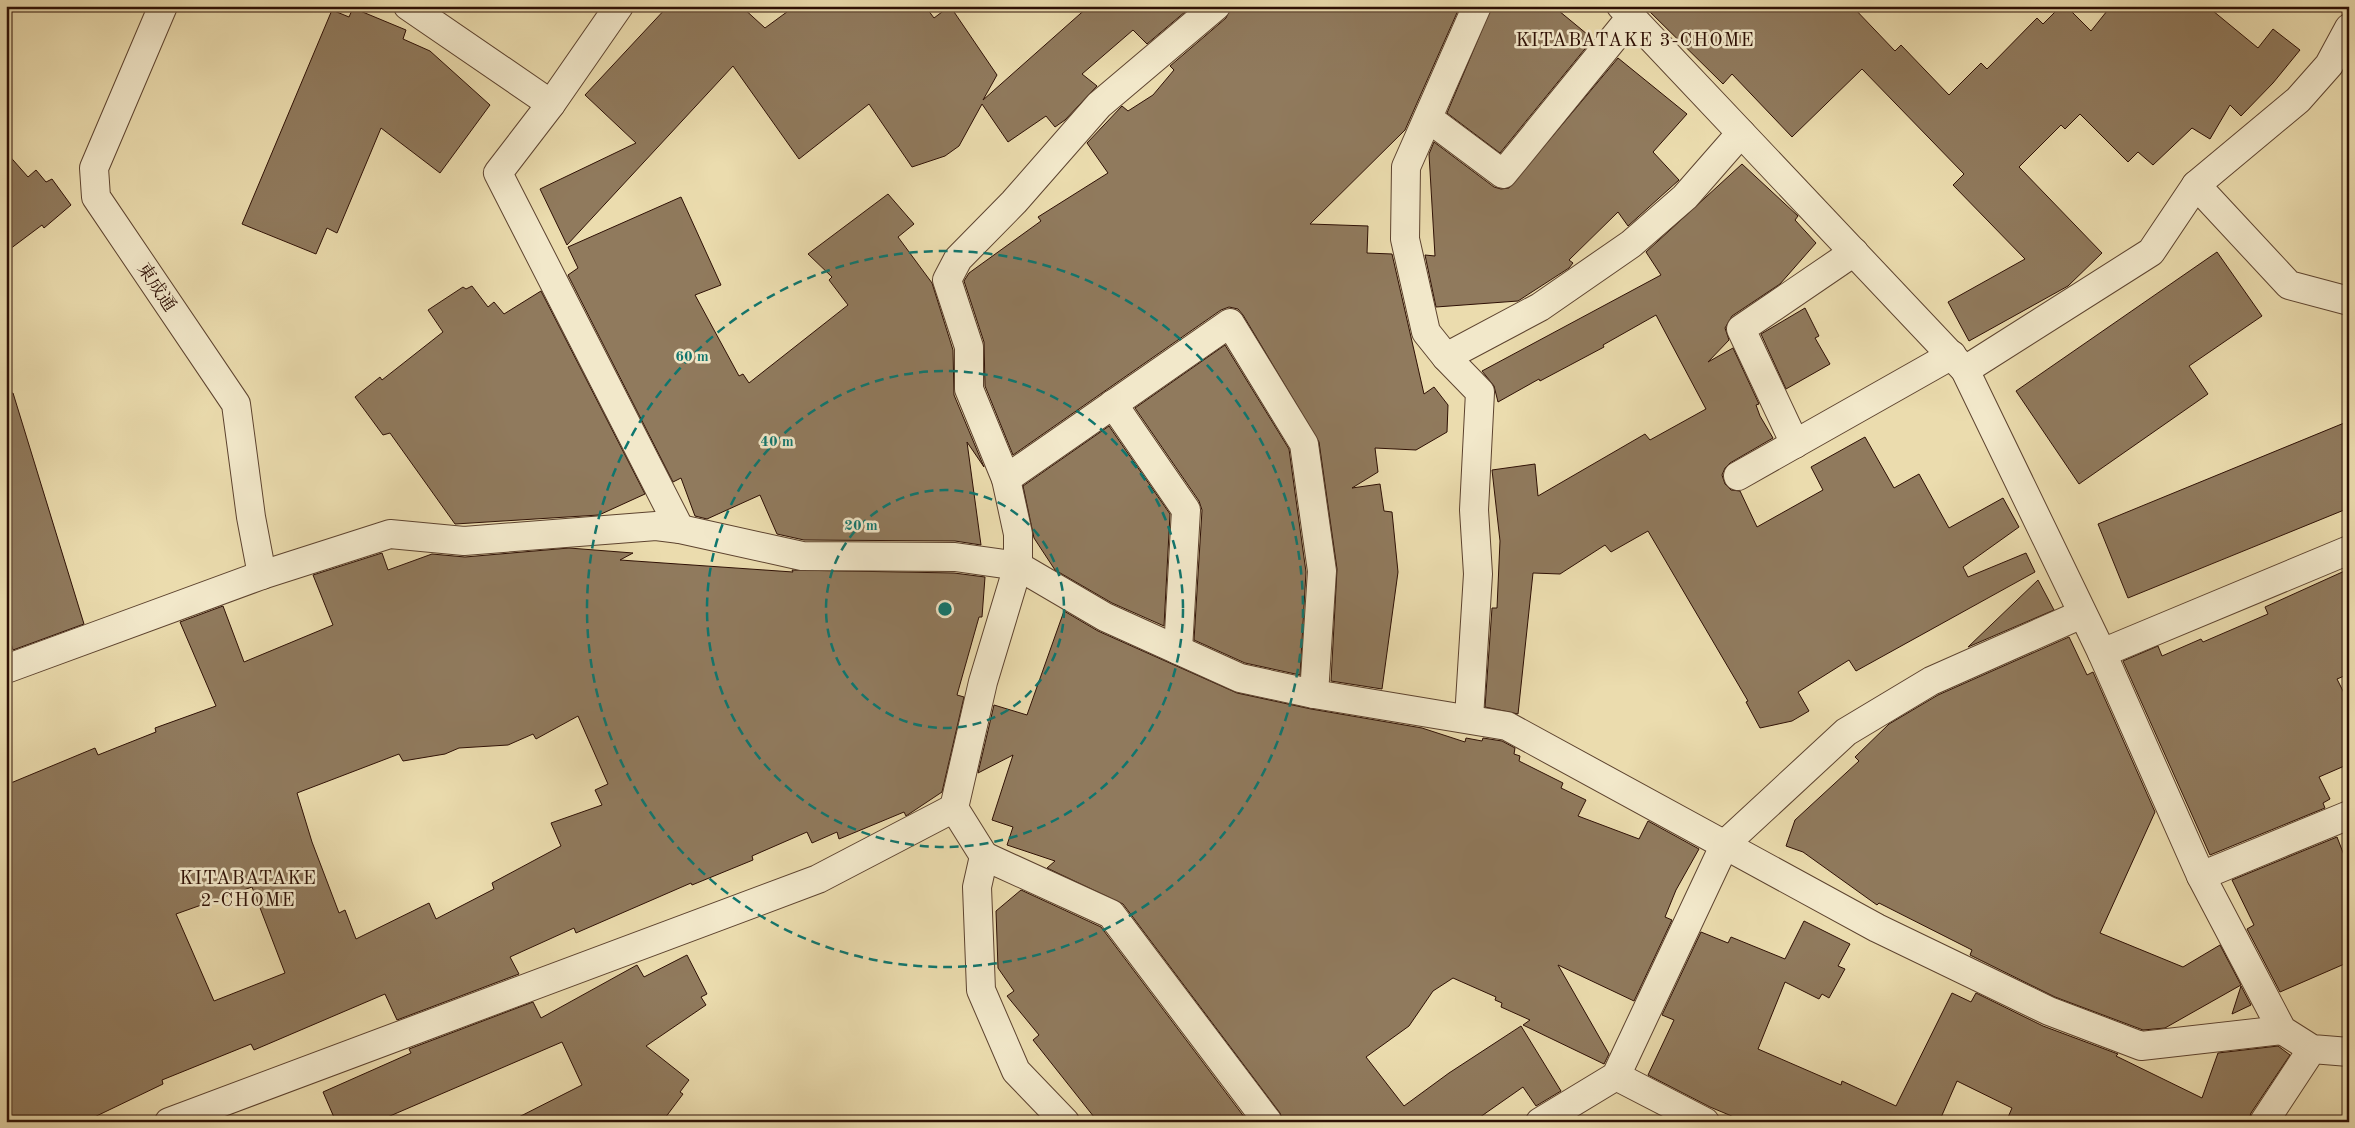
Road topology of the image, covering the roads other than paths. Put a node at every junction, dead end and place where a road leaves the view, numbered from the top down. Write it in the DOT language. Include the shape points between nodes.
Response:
graph roads {
  1 [pos="163,6"];
  2 [pos="408,6"];
  3 [pos="619,6"];
  4 [pos="1216,6"];
  5 [pos="1477,6"];
  6 [pos="1626,12"];
  7 [pos="2349,28"];
  8 [pos="551,104"];
  9 [pos="1428,118"];
  10 [pos="1741,133"];
  11 [pos="2196,185"];
  12 [pos="1854,252"];
  13 [pos="2349,301"];
  14 [pos="1446,357"];
  15 [pos="1959,363"];
  16 [pos="1113,404"];
  17 [pos="1795,444"];
  18 [pos="1738,476"];
  19 [pos="1006,479"];
  20 [pos="680,529"];
  21 [pos="2349,550"];
  22 [pos="1018,566"];
  23 [pos="262,575"];
  24 [pos="2082,614"];
  25 [pos="1178,650"];
  26 [pos="2102,653"];
  27 [pos="6,669"];
  28 [pos="1314,694"];
  29 [pos="1468,718"];
  30 [pos="954,808"];
  31 [pos="2349,815"];
  32 [pos="1725,844"];
  33 [pos="984,856"];
  34 [pos="2201,876"];
  35 [pos="2282,1030"];
  36 [pos="2312,1049"];
  37 [pos="2349,1052"];
  38 [pos="1616,1076"];
  39 [pos="169,1122"];
  40 [pos="1065,1122"];
  41 [pos="1268,1122"];
  42 [pos="1540,1122"];
  43 [pos="1705,1122"];
  44 [pos="2264,1122"];
  1 -- 23 [label="street, 東成通" via="94,168 96,197 236,404"];
  2 -- 8 [label="street"];
  3 -- 8 [label="street"];
  4 -- 19 [label="street" via="1099,105 1014,202 958,259 947,280 969,347 969,389"];
  5 -- 9 [label="street"];
  6 -- 9 [label="street" via="1503,174"];
  6 -- 10 [label="street"];
  7 -- 11 [label="street" via="2329,66 2298,100"];
  8 -- 20 [label="street" via="498,173"];
  9 -- 14 [label="street" via="1406,167 1405,240 1426,332"];
  10 -- 12 [label="street"];
  10 -- 14 [label="street" via="1685,197 1631,244 1540,307"];
  11 -- 13 [label="street" via="2289,285"];
  11 -- 15 [label="street" via="2151,252"];
  12 -- 15 [label="street"];
  12 -- 17 [label="street" via="1740,329"];
  14 -- 29 [label="street" via="1480,392 1474,510 1478,574"];
  15 -- 17 [label="street"];
  15 -- 24 [label="street"];
  16 -- 19 [label="street"];
  16 -- 25 [label="street" via="1186,510"];
  16 -- 28 [label="street" via="1230,323 1304,444 1322,571"];
  17 -- 18 [label="street"];
  19 -- 22 [label="street" via="1018,534"];
  20 -- 22 [label="street" via="802,556 955,556"];
  20 -- 23 [label="street" via="656,526 464,541 390,534"];
  21 -- 26 [label="street"];
  22 -- 25 [label="street" via="1105,617"];
  22 -- 30 [label="street" via="983,682"];
  23 -- 27 [label="street"];
  24 -- 26 [label="street"];
  24 -- 32 [label="street" via="1931,681 1846,732"];
  25 -- 28 [label="street" via="1240,678"];
  26 -- 34 [label="street"];
  28 -- 32 [label="street" via="1508,726"];
  30 -- 33 [label="street"];
  30 -- 39 [label="street" via="818,879"];
  31 -- 34 [label="street"];
  32 -- 35 [label="street" via="1877,928 2049,1011 2141,1046"];
  32 -- 38 [label="street"];
  33 -- 40 [label="street" via="977,887 981,990 1016,1071"];
  33 -- 41 [label="street" via="1111,914"];
  34 -- 35 [label="street"];
  35 -- 36 [label="street"];
  36 -- 37 [label="street"];
  36 -- 44 [label="street"];
  38 -- 42 [label="street"];
  38 -- 43 [label="street"];
}
